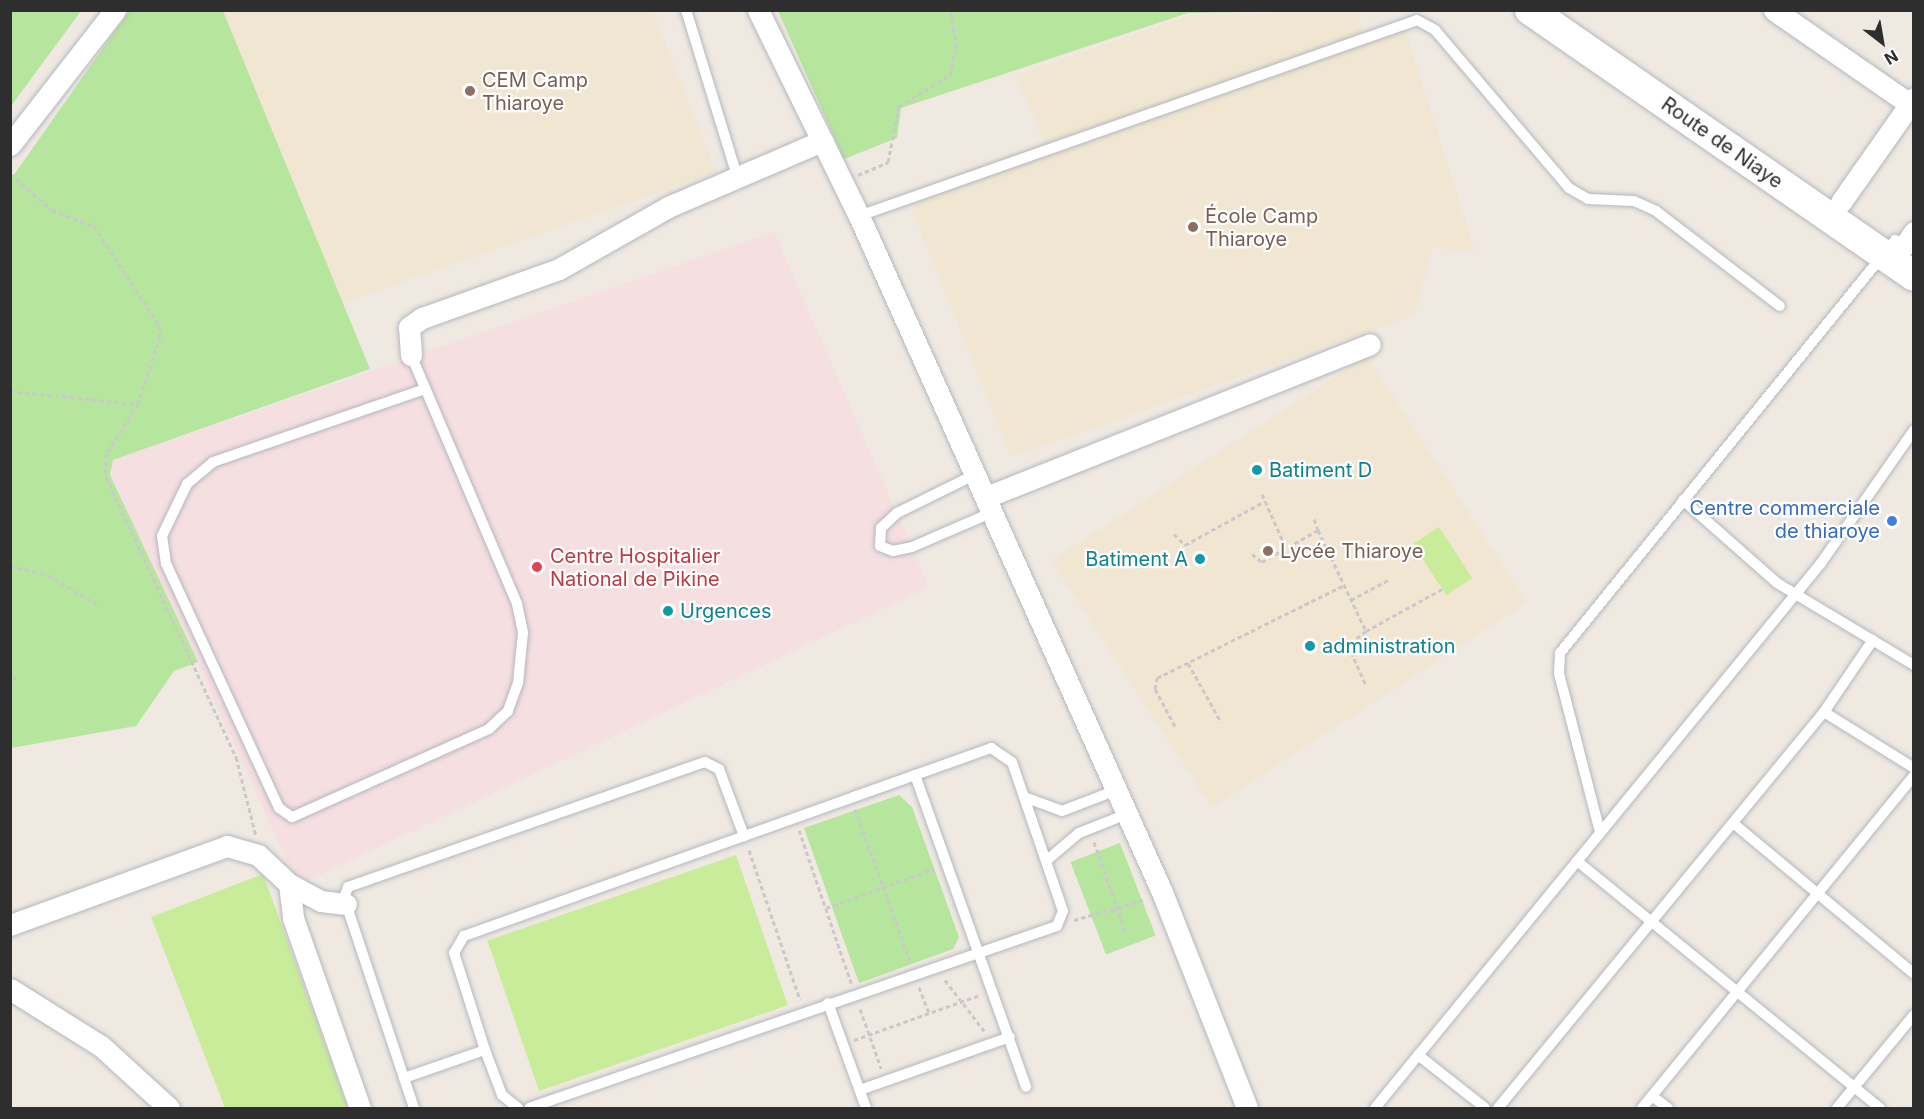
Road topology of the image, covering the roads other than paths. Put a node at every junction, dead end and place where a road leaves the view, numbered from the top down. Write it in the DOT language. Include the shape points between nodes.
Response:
graph roads {
  1 [pos="115,10"];
  2 [pos="686,10"];
  3 [pos="758,10"];
  4 [pos="1530,10"];
  5 [pos="1567,10"];
  6 [pos="1774,10"];
  7 [pos="1800,17"];
  8 [pos="1912,103"];
  9 [pos="822,141"];
  10 [pos="10,145"];
  11 [pos="738,179"];
  12 [pos="1835,207"];
  13 [pos="859,216"];
  14 [pos="1902,244"];
  15 [pos="1914,276"];
  16 [pos="1780,306"];
  17 [pos="1370,344"];
  18 [pos="411,355"];
  19 [pos="425,389"];
  20 [pos="1914,430"];
  21 [pos="976,474"];
  22 [pos="1683,500"];
  23 [pos="990,505"];
  24 [pos="1796,592"];
  25 [pos="1873,640"];
  26 [pos="1914,665"];
  27 [pos="1824,712"];
  28 [pos="1914,768"];
  29 [pos="915,775"];
  30 [pos="1914,776"];
  31 [pos="1117,790"];
  32 [pos="1024,796"];
  33 [pos="1127,814"];
  34 [pos="1733,824"];
  35 [pos="1600,832"];
  36 [pos="744,836"];
  37 [pos="1046,861"];
  38 [pos="1577,861"];
  39 [pos="289,884"];
  40 [pos="1816,895"];
  41 [pos="346,904"];
  42 [pos="1653,921"];
  43 [pos="10,925"];
  44 [pos="980,952"];
  45 [pos="1914,974"];
  46 [pos="10,989"];
  47 [pos="1737,992"];
  48 [pos="828,1003"];
  49 [pos="1914,1015"];
  50 [pos="1010,1037"];
  51 [pos="485,1050"];
  52 [pos="1418,1055"];
  53 [pos="404,1078"];
  54 [pos="1026,1087"];
  55 [pos="1854,1088"];
  56 [pos="860,1090"];
  57 [pos="1652,1096"];
  58 [pos="170,1108"];
  59 [pos="360,1108"];
  60 [pos="414,1108"];
  61 [pos="518,1108"];
  62 [pos="529,1108"];
  63 [pos="866,1108"];
  64 [pos="1247,1108"];
  65 [pos="1375,1108"];
  66 [pos="1485,1108"];
  67 [pos="1498,1108"];
  68 [pos="1642,1108"];
  69 [pos="1668,1108"];
  70 [pos="1837,1108"];
  71 [pos="1880,1108"];
  1 -- 10 [label="street"];
  2 -- 11 [label="lane"];
  3 -- 9 [label="street"];
  4 -- 12 [label="main road, Route de Niaye"];
  5 -- 12 [label="main road, Route de Niaye"];
  6 -- 7 [label="street"];
  7 -- 8 [label="street"];
  8 -- 12 [label="street"];
  9 -- 11 [label="street"];
  9 -- 13 [label="street"];
  11 -- 18 [label="street" via="668,207 559,269 422,318 409,327"];
  12 -- 14 [label="main road, Route de Niaye"];
  13 -- 16 [label="lane" via="1417,20 1435,30 1569,189 1588,199 1634,201 1656,211"];
  13 -- 21 [label="street"];
  14 -- 15 [label="main road, Route de Niaye"];
  14 -- 22 [label="lane"];
  17 -- 23 [label="street"];
  18 -- 19 [label="lane"];
  19 -- 19 [label="lane" via="517,604 523,633 519,683 508,711 489,729 292,817 274,798 166,564 162,536 187,484 213,462"];
  20 -- 24 [label="lane"];
  21 -- 23 [label="street"];
  21 -- 23 [label="lane" via="897,513 881,528 880,546 893,551 912,548"];
  22 -- 24 [label="lane" via="1769,577"];
  22 -- 35 [label="lane" via="1558,659"];
  23 -- 31 [label="street"];
  24 -- 25 [label="lane"];
  24 -- 35 [label="lane"];
  25 -- 26 [label="lane"];
  25 -- 27 [label="lane"];
  27 -- 28 [label="lane"];
  27 -- 34 [label="lane"];
  29 -- 32 [label="lane" via="991,748 1012,762"];
  29 -- 36 [label="lane"];
  29 -- 44 [label="lane"];
  30 -- 40 [label="lane"];
  31 -- 32 [label="lane" via="1062,811"];
  31 -- 33 [label="street"];
  32 -- 37 [label="lane"];
  33 -- 37 [label="lane" via="1089,829"];
  33 -- 64 [label="street"];
  34 -- 40 [label="lane"];
  34 -- 42 [label="lane"];
  35 -- 38 [label="lane"];
  36 -- 41 [label="lane" via="719,769 705,762 358,883 344,892"];
  36 -- 51 [label="lane" via="464,936 454,953"];
  37 -- 44 [label="lane" via="1063,917 1057,926"];
  38 -- 42 [label="lane"];
  38 -- 52 [label="lane"];
  39 -- 41 [label="street" via="321,902"];
  39 -- 43 [label="street" via="258,855 227,846"];
  39 -- 59 [label="street" via="292,918"];
  40 -- 45 [label="lane"];
  40 -- 47 [label="lane"];
  41 -- 53 [label="lane"];
  42 -- 47 [label="lane"];
  42 -- 67 [label="lane"];
  44 -- 48 [label="lane"];
  44 -- 50 [label="lane"];
  46 -- 58 [label="street" via="101,1046"];
  47 -- 55 [label="lane"];
  47 -- 57 [label="lane"];
  48 -- 56 [label="lane"];
  48 -- 62 [label="lane"];
  49 -- 55 [label="lane"];
  50 -- 54 [label="lane"];
  50 -- 56 [label="lane"];
  51 -- 53 [label="lane"];
  51 -- 61 [label="lane" via="502,1095"];
  52 -- 65 [label="lane"];
  52 -- 66 [label="lane"];
  53 -- 60 [label="lane"];
  55 -- 70 [label="lane"];
  55 -- 71 [label="lane"];
  56 -- 63 [label="lane"];
  57 -- 68 [label="lane"];
  57 -- 69 [label="lane"];
}
